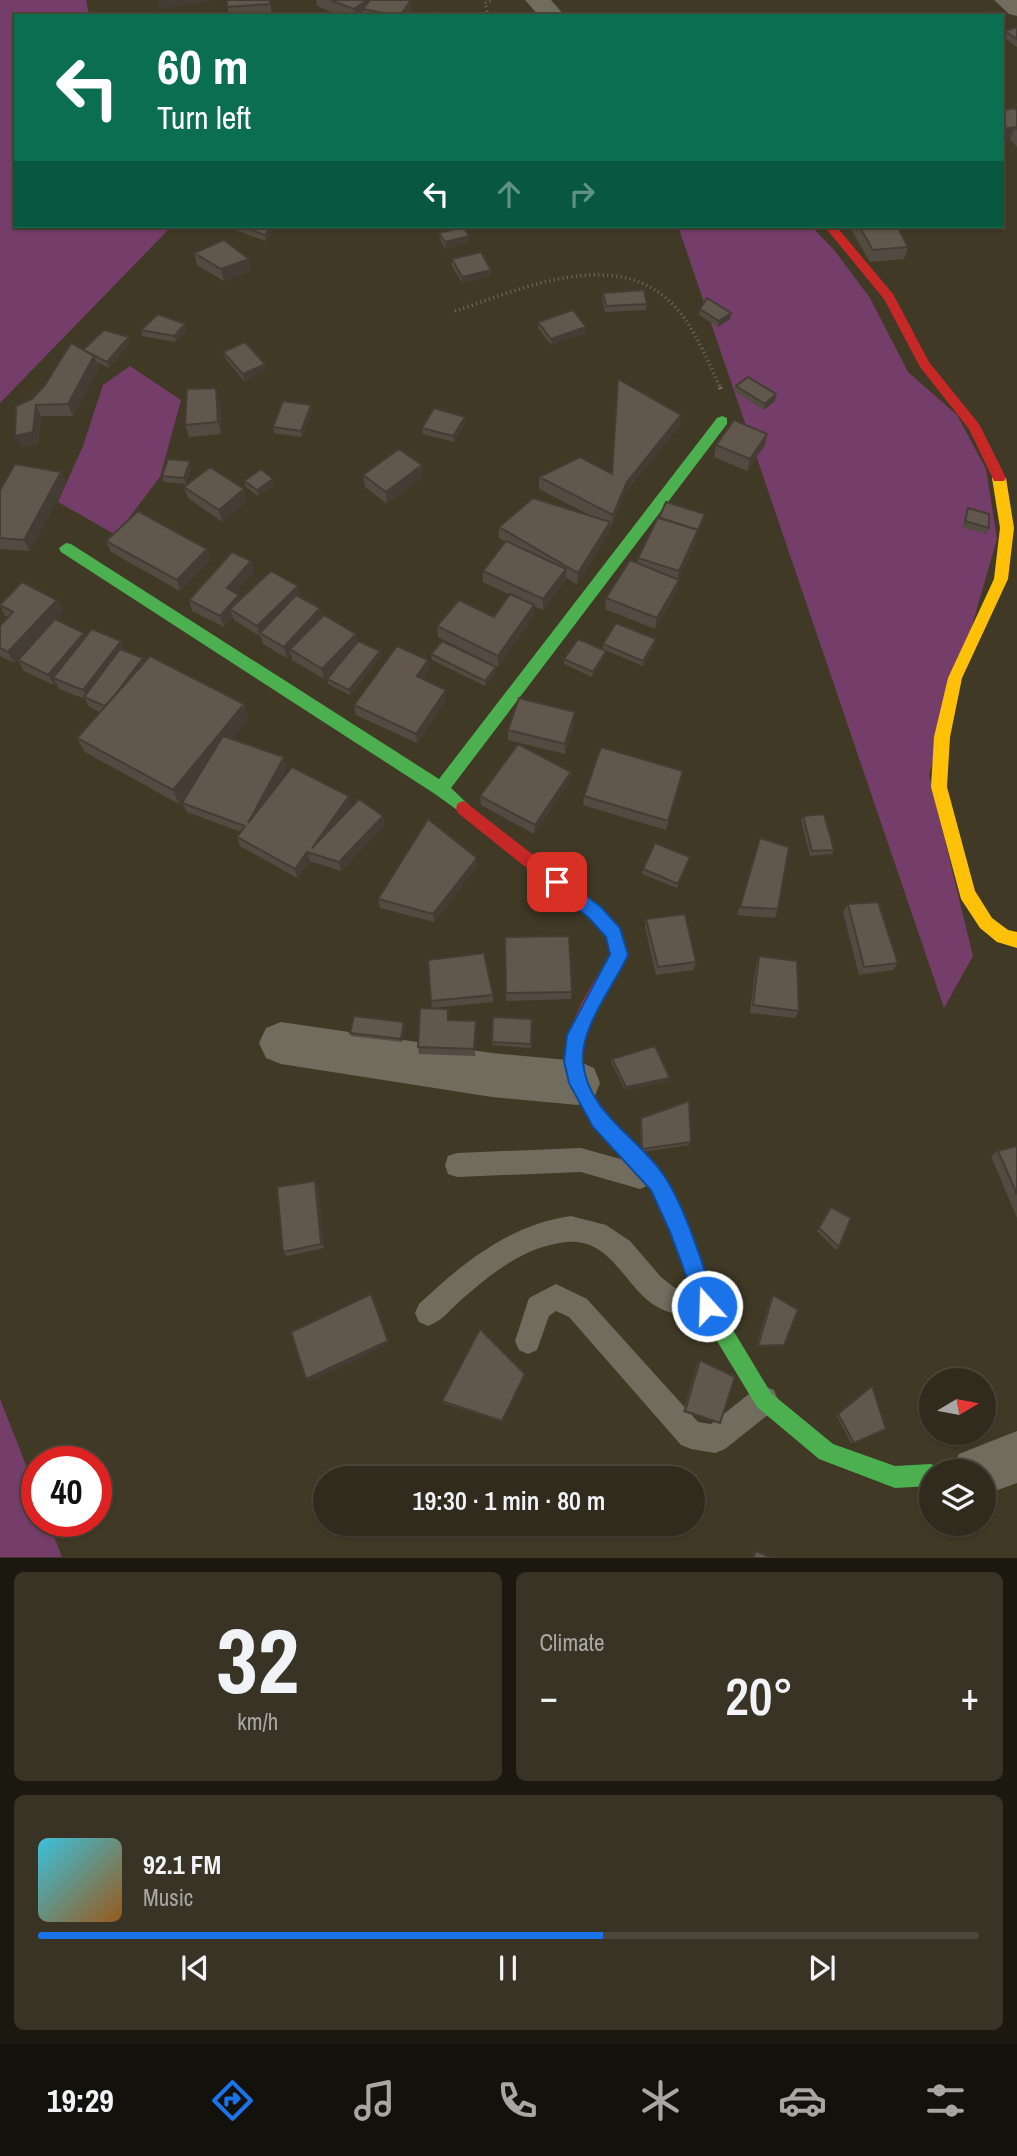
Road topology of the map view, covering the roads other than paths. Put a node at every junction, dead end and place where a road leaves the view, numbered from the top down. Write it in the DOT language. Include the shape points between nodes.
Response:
graph roads {
  1 [pos="537,0"];
  2 [pos="1006,0"];
  3 [pos="1017,9"];
  4 [pos="551,14"];
  5 [pos="832,228"];
  6 [pos="722,421"];
  7 [pos="66,548"];
  8 [pos="441,789"];
  9 [pos="1017,940"];
  10 [pos="281,1043"];
  11 [pos="578,1083"];
  12 [pos="457,1165"];
  13 [pos="658,1183"];
  14 [pos="707,1306"];
  15 [pos="428,1313"];
  16 [pos="528,1341"];
  17 [pos="764,1400"];
  18 [pos="1017,1457"];
  19 [pos="996,1465"];
  20 [pos="919,1476"];
  1 -- 4 [label="street"];
  2 -- 3 [label="street"];
  5 -- 9 [label="street" via="889,297 924,364 974,427 999,475 1007,528 1001,579 955,678 942,737 939,788 967,894 986,923"];
  6 -- 8 [label="street"];
  7 -- 8 [label="street"];
  8 -- 11 [label="street" via="614,933 619,955 576,1035 573,1061"];
  10 -- 11 [label="street" via="492,1075"];
  11 -- 13 [label="street" via="600,1121"];
  12 -- 13 [label="lane" via="581,1160"];
  13 -- 14 [label="street"];
  14 -- 15 [label="lane" via="673,1301 649,1284 622,1250 603,1236 561,1227 486,1262"];
  14 -- 17 [label="street"];
  16 -- 17 [label="lane" via="538,1307 556,1297 578,1308 691,1435 715,1439"];
  17 -- 20 [label="street" via="826,1452 895,1477"];
  18 -- 19 [label="street"];
}
